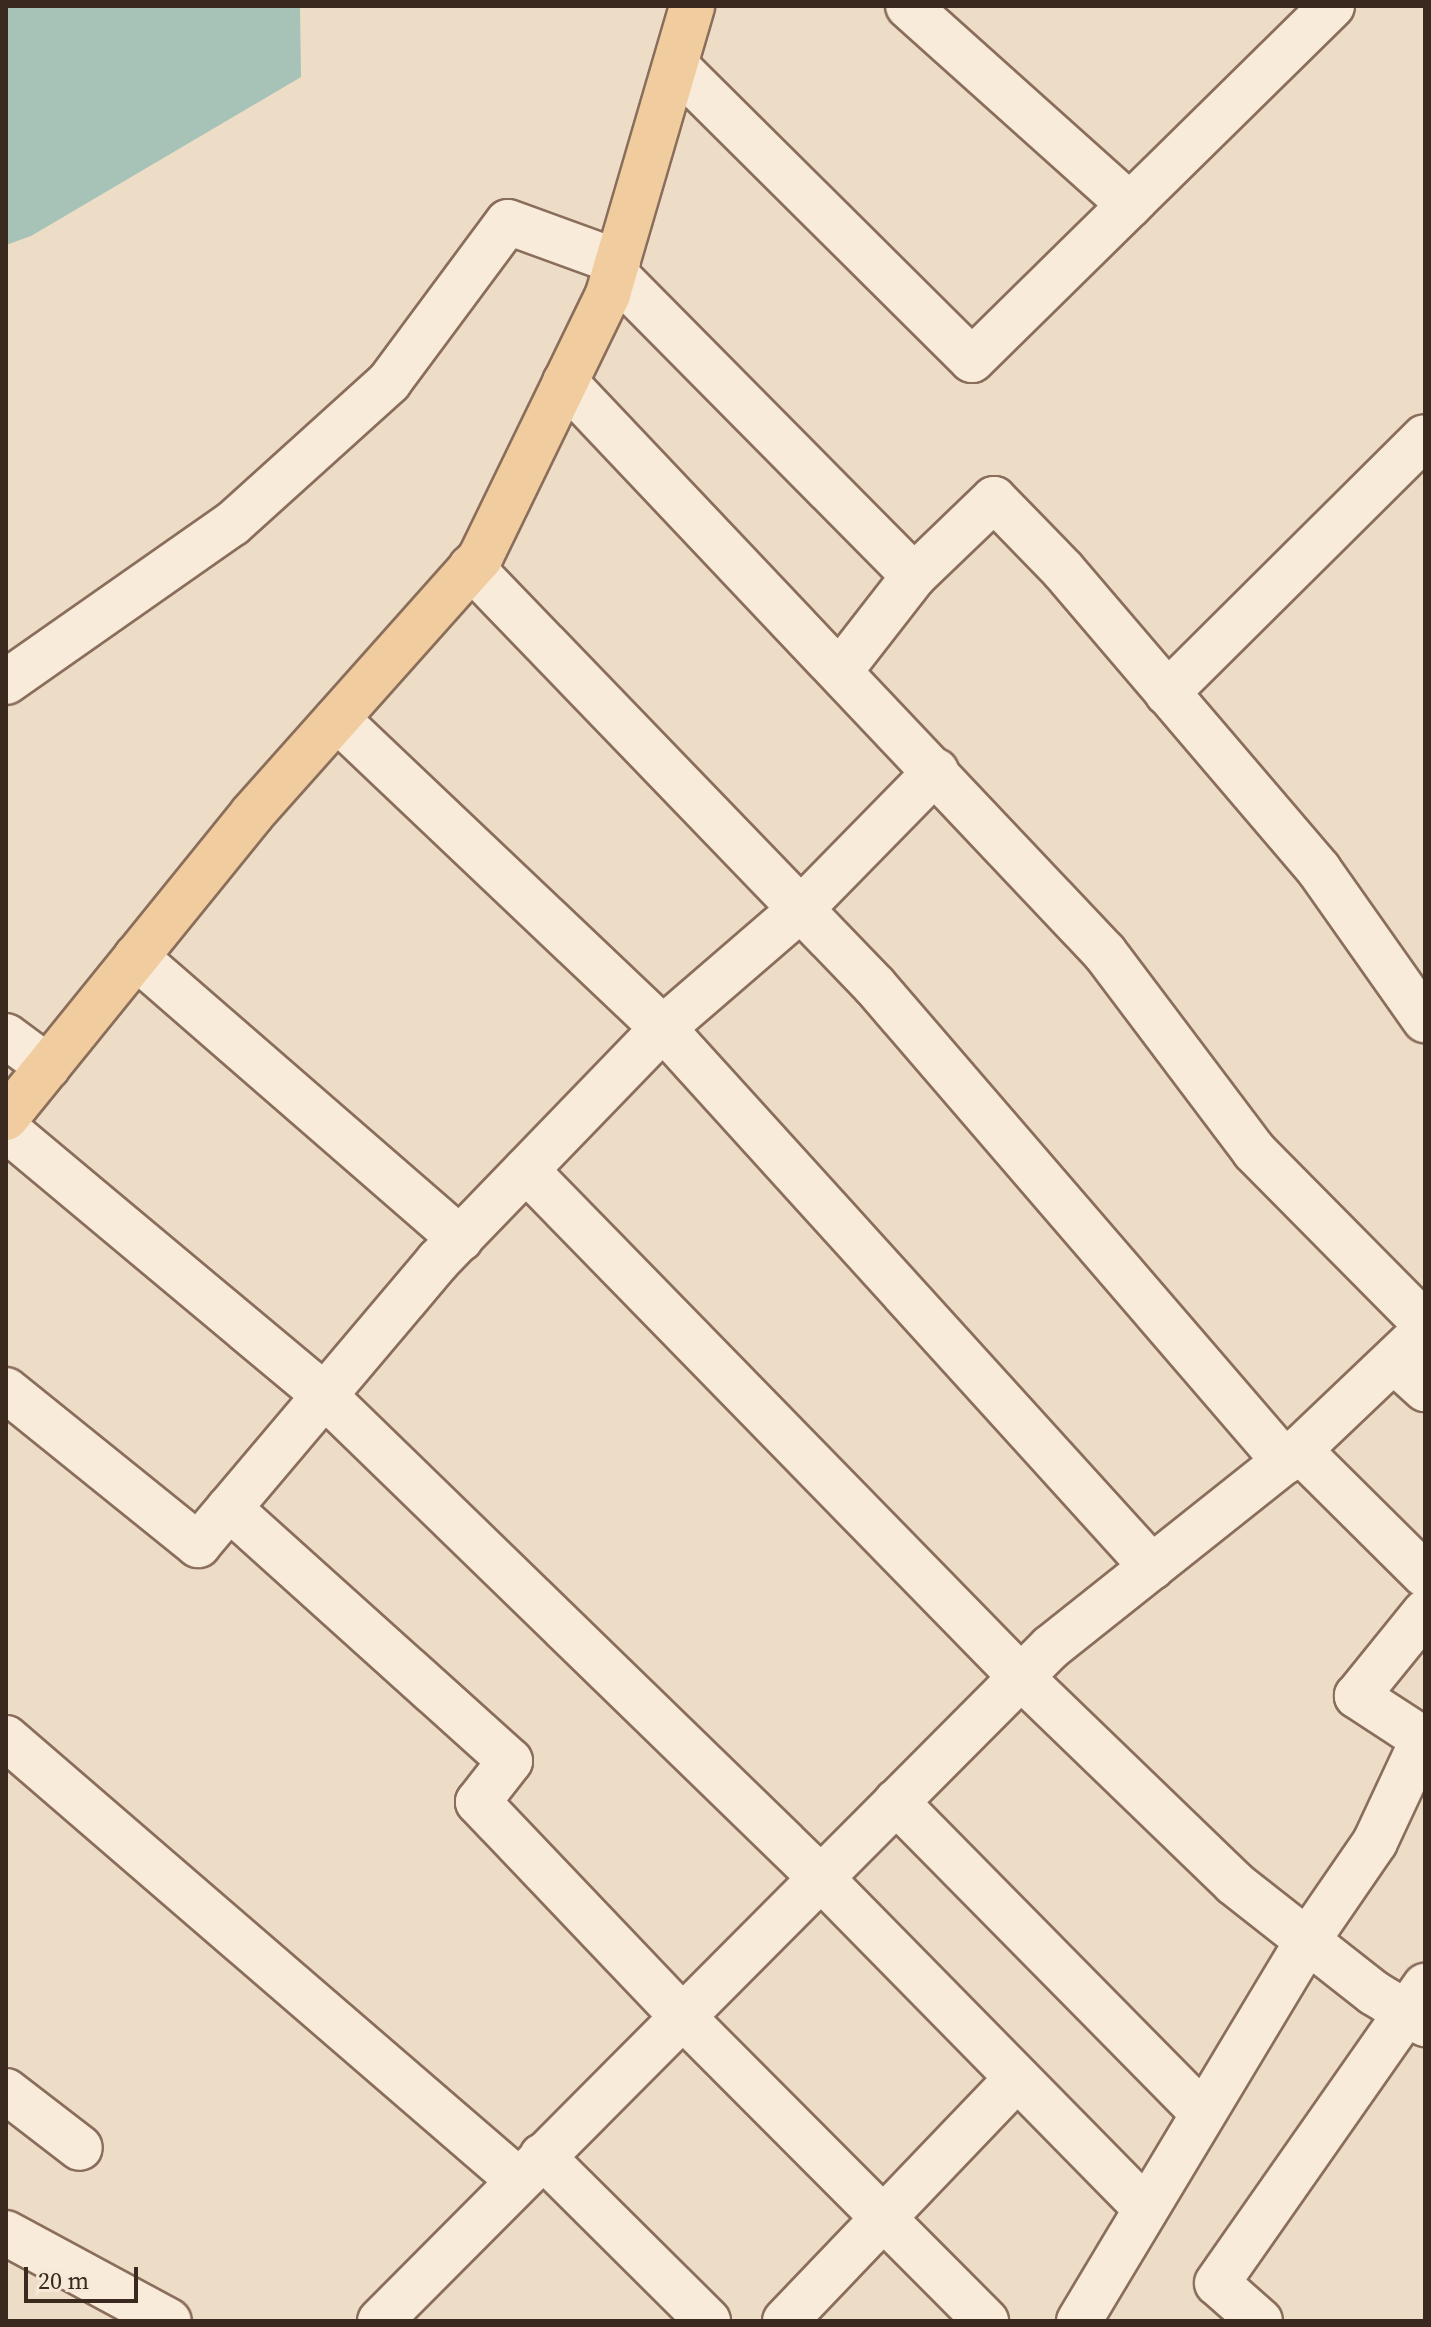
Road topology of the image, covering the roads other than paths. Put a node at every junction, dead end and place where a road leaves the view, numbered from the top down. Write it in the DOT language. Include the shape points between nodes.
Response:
graph roads {
  1 [pos="692,6"];
  2 [pos="908,6"];
  3 [pos="1332,6"];
  4 [pos="676,66"];
  5 [pos="1130,205"];
  6 [pos="616,268"];
  7 [pos="565,382"];
  8 [pos="1425,437"];
  9 [pos="471,567"];
  10 [pos="914,576"];
  11 [pos="840,671"];
  12 [pos="6,682"];
  13 [pos="1167,693"];
  14 [pos="337,719"];
  15 [pos="936,771"];
  16 [pos="801,909"];
  17 [pos="136,957"];
  18 [pos="1425,1020"];
  19 [pos="663,1028"];
  20 [pos="6,1036"];
  21 [pos="48,1067"];
  22 [pos="6,1118"];
  23 [pos="6,1129"];
  24 [pos="526,1170"];
  25 [pos="460,1239"];
  26 [pos="1425,1327"];
  27 [pos="1410,1375"];
  28 [pos="6,1390"];
  29 [pos="324,1395"];
  30 [pos="1292,1456"];
  31 [pos="229,1508"];
  32 [pos="1152,1567"];
  33 [pos="1425,1575"];
  34 [pos="1425,1612"];
  35 [pos="1021,1677"];
  36 [pos="6,1738"];
  37 [pos="896,1802"];
  38 [pos="821,1878"];
  39 [pos="1307,1941"];
  40 [pos="1419,2008"];
  41 [pos="682,2016"];
  42 [pos="1017,2078"];
  43 [pos="6,2091"];
  44 [pos="1203,2113"];
  45 [pos="80,2148"];
  46 [pos="530,2168"];
  47 [pos="1145,2208"];
  48 [pos="883,2218"];
  49 [pos="6,2233"];
  50 [pos="169,2321"];
  51 [pos="380,2321"];
  52 [pos="708,2321"];
  53 [pos="785,2321"];
  54 [pos="986,2321"];
  55 [pos="1079,2321"];
  56 [pos="1260,2321"];
  1 -- 4 [label="main road"];
  2 -- 5 [label="street"];
  3 -- 5 [label="street"];
  4 -- 5 [label="street" via="972,360"];
  4 -- 6 [label="main road"];
  6 -- 7 [label="main road"];
  6 -- 10 [label="street"];
  6 -- 12 [label="street" via="508,222 389,382 232,524"];
  7 -- 9 [label="main road"];
  7 -- 11 [label="street"];
  8 -- 13 [label="street"];
  9 -- 14 [label="main road"];
  9 -- 16 [label="street"];
  10 -- 11 [label="street"];
  10 -- 13 [label="street" via="994,499"];
  11 -- 15 [label="street"];
  13 -- 18 [label="street" via="1319,870"];
  14 -- 17 [label="main road"];
  14 -- 19 [label="street"];
  15 -- 16 [label="street"];
  15 -- 26 [label="street" via="1105,953 1254,1151"];
  16 -- 19 [label="street"];
  16 -- 30 [label="street"];
  17 -- 21 [label="main road"];
  17 -- 25 [label="street"];
  19 -- 24 [label="street"];
  19 -- 32 [label="street"];
  20 -- 21 [label="street"];
  21 -- 22 [label="main road"];
  23 -- 29 [label="street"];
  24 -- 25 [label="street"];
  24 -- 35 [label="street"];
  25 -- 29 [label="street"];
  26 -- 27 [label="street"];
  27 -- 30 [label="street"];
  28 -- 31 [label="street" via="198,1545"];
  29 -- 31 [label="street"];
  29 -- 38 [label="street"];
  30 -- 32 [label="street"];
  30 -- 33 [label="street"];
  31 -- 41 [label="street" via="510,1761 478,1802"];
  32 -- 35 [label="street"];
  34 -- 39 [label="street" via="1357,1696 1423,1739 1375,1842"];
  35 -- 37 [label="street"];
  35 -- 39 [label="street" via="1234,1883"];
  36 -- 46 [label="street"];
  37 -- 38 [label="street"];
  37 -- 44 [label="street"];
  38 -- 41 [label="street"];
  38 -- 42 [label="street"];
  39 -- 40 [label="street"];
  39 -- 44 [label="street"];
  40 -- 56 [label="street" via="1217,2283"];
  41 -- 46 [label="street"];
  41 -- 48 [label="street"];
  42 -- 47 [label="street"];
  42 -- 48 [label="street"];
  43 -- 45 [label="street"];
  44 -- 47 [label="street"];
  46 -- 51 [label="street"];
  46 -- 52 [label="street"];
  47 -- 55 [label="street"];
  48 -- 53 [label="street"];
  48 -- 54 [label="street"];
  49 -- 50 [label="street"];
}
